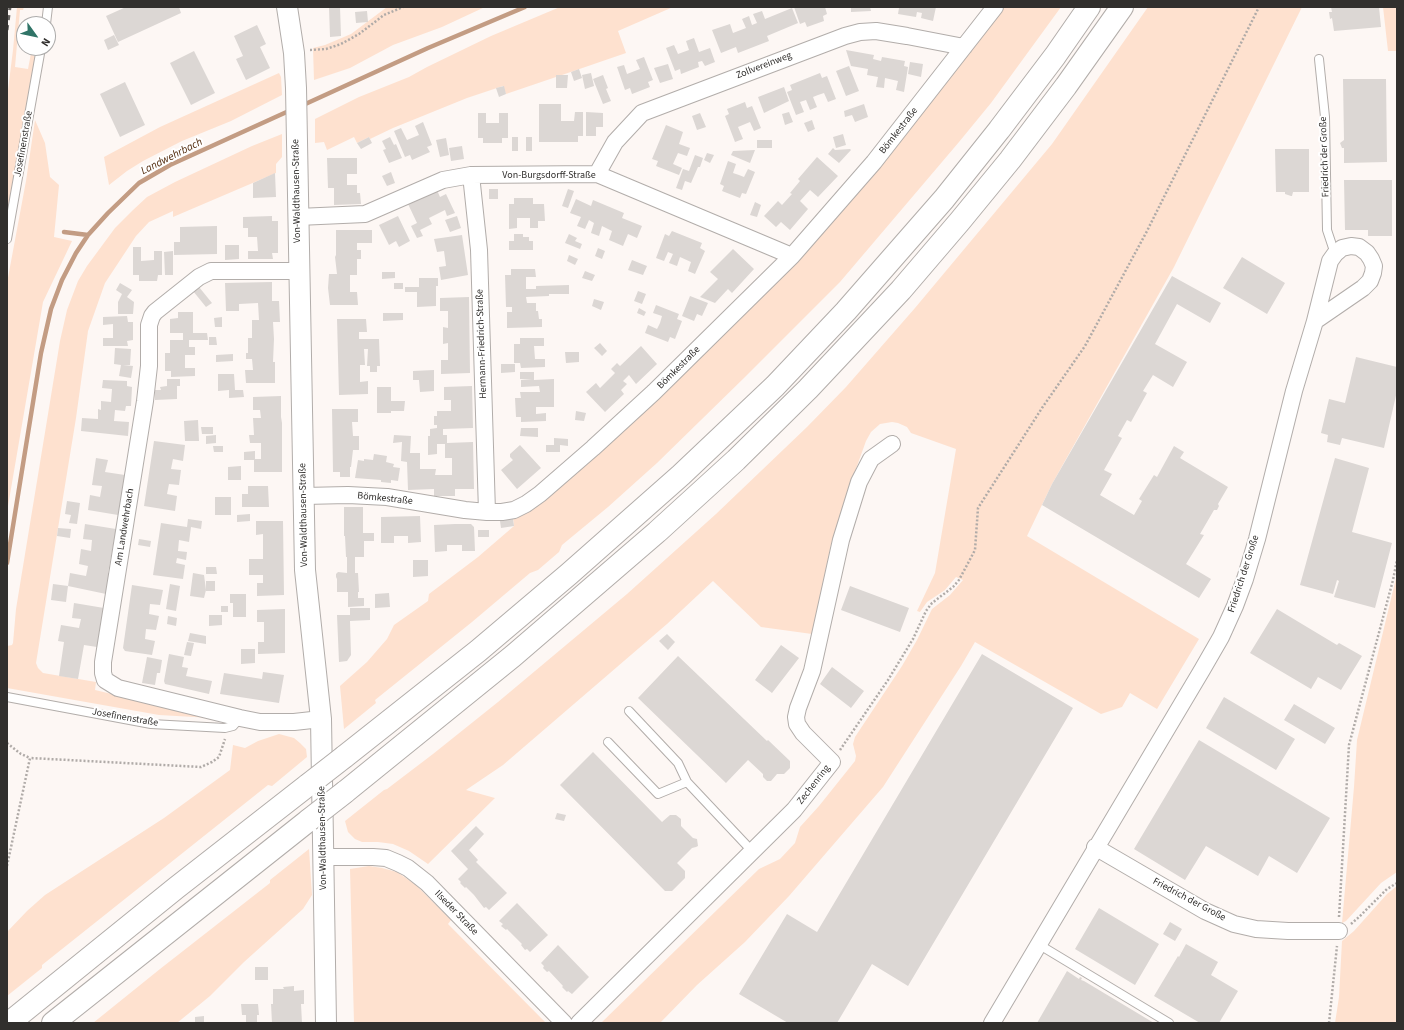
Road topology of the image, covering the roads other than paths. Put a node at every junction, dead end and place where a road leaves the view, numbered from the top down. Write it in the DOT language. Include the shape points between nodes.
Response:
graph roads {
  1 [pos="288,7"];
  2 [pos="995,7"];
  3 [pos="1090,7"];
  4 [pos="1122,7"];
  5 [pos="964,47"];
  6 [pos="41,56"];
  7 [pos="1319,58"];
  8 [pos="597,174"];
  9 [pos="471,176"];
  10 [pos="298,217"];
  11 [pos="7,239"];
  12 [pos="1335,254"];
  13 [pos="792,256"];
  14 [pos="299,271"];
  15 [pos="1315,321"];
  16 [pos="892,444"];
  17 [pos="304,496"];
  18 [pos="487,512"];
  19 [pos="7,697"];
  20 [pos="629,711"];
  21 [pos="240,718"];
  22 [pos="321,720"];
  23 [pos="608,742"];
  24 [pos="687,782"];
  25 [pos="1096,847"];
  26 [pos="752,851"];
  27 [pos="323,857"];
  28 [pos="1339,932"];
  29 [pos="1038,944"];
  30 [pos="9,1023"];
  31 [pos="53,1023"];
  32 [pos="326,1023"];
  33 [pos="564,1023"];
  34 [pos="579,1023"];
  35 [pos="992,1023"];
  36 [pos="1169,1023"];
  1 -- 10 [label="street, Von-Waldthausen-Straße" via="296,88"];
  2 -- 5 [label="street, Bömkestraße"];
  3 -- 30 [label="highway, bridge" via="1000,130 846,311 774,386 681,475 478,651"];
  4 -- 31 [label="highway, bridge" via="1010,160 960,221 901,290 808,389 736,460 513,656"];
  5 -- 8 [label="street, Zollvereinweg" via="876,31 845,36 642,113 615,142"];
  5 -- 13 [label="street, Bömkestraße" via="874,162"];
  6 -- 11 [label="lane, Josefinenstraße"];
  7 -- 12 [label="lane, Friedrich der Große" via="1324,117 1327,230"];
  8 -- 9 [label="street, Von-Burgsdorff-Straße"];
  8 -- 13 [label="street, Von-Burgsdorff-Straße"];
  9 -- 10 [label="street, Von-Burgsdorff-Straße" via="444,180 365,214"];
  9 -- 18 [label="street, Hermann-Friedrich-Straße" via="479,250"];
  10 -- 14 [label="street, Von-Waldthausen-Straße"];
  12 -- 15 [label="street, Friedrich der Große" via="1330,261"];
  12 -- 15 [label="street" via="1342,248 1359,247 1371,259 1373,273 1363,288"];
  13 -- 18 [label="street, Bömkestraße" via="654,392 540,494 514,510"];
  14 -- 17 [label="street, Von-Waldthausen-Straße"];
  14 -- 21 [label="street, Am Landwehrbach" via="211,271 199,277 152,316 149,325 149,366 143,415 103,662 105,680 118,688"];
  15 -- 25 [label="street, Friedrich der Große" via="1236,606 1202,670"];
  16 -- 26 [label="street, Zechenring" via="871,459 859,482 841,540 812,671 796,717 803,733 832,762 794,810"];
  17 -- 18 [label="street, Bömkestraße" via="387,497"];
  17 -- 22 [label="street, Von-Waldthausen-Straße" via="305,570"];
  19 -- 21 [label="lane, Josefinenstraße" via="151,724 226,728 233,726"];
  20 -- 24 [label="lane" via="678,763"];
  21 -- 22 [label="street, Am Landwehrbach" via="260,722"];
  22 -- 27 [label="street, Von-Waldthausen-Straße"];
  23 -- 24 [label="lane" via="658,794"];
  24 -- 26 [label="lane"];
  25 -- 28 [label="street, Friedrich der Große" via="1205,911 1234,924 1288,932"];
  25 -- 29 [label="street, Friedrich der Große"];
  26 -- 34 [label="street, Zechenring"];
  27 -- 32 [label="street, Von-Waldthausen-Straße"];
  27 -- 33 [label="street, Ilseder Straße" via="386,858 408,868 427,883"];
  29 -- 35 [label="street, Friedrich der Große"];
  29 -- 36 [label="lane"];
}
